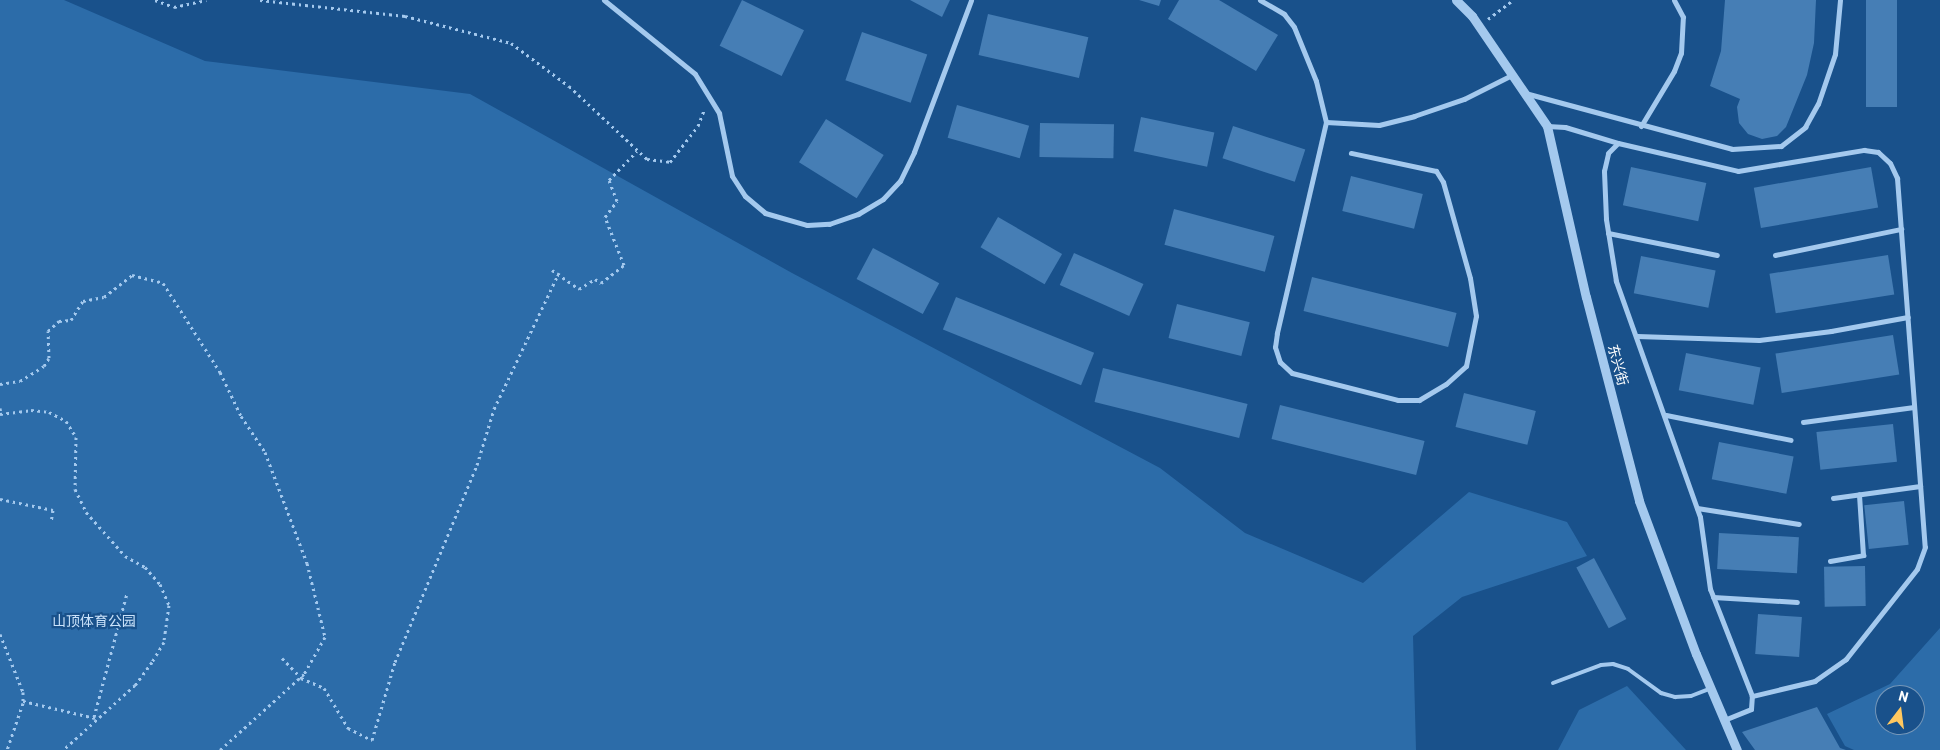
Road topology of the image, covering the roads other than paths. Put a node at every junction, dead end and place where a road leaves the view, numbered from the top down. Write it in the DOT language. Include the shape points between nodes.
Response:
graph roads {
  1 [pos="604,0"];
  2 [pos="971,0"];
  3 [pos="1260,0"];
  4 [pos="1456,0"];
  5 [pos="1674,0"];
  6 [pos="1840,0"];
  7 [pos="1512,75"];
  8 [pos="1524,93"];
  9 [pos="1326,122"];
  10 [pos="1547,126"];
  11 [pos="1642,126"];
  12 [pos="1618,143"];
  13 [pos="1351,153"];
  14 [pos="1901,229"];
  15 [pos="1608,233"];
  16 [pos="1717,255"];
  17 [pos="1775,256"];
  18 [pos="1908,317"];
  19 [pos="1637,336"];
  20 [pos="1914,406"];
  21 [pos="1666,415"];
  22 [pos="1803,422"];
  23 [pos="1791,440"];
  24 [pos="1920,486"];
  25 [pos="1859,494"];
  26 [pos="1834,498"];
  27 [pos="1697,508"];
  28 [pos="1799,524"];
  29 [pos="1830,561"];
  30 [pos="1713,597"];
  31 [pos="1796,602"];
  32 [pos="1553,682"];
  33 [pos="1711,688"];
  34 [pos="1752,696"];
  35 [pos="1724,720"];
  36 [pos="1737,750"];
  1 -- 2 [label="street" via="694,74 719,113 732,176 745,196 765,213 807,225 829,224 858,214 883,199 900,181"];
  3 -- 9 [label="street" via="1284,14 1294,27 1316,81"];
  4 -- 7 [label="street, 东兴街"];
  5 -- 11 [label="street" via="1683,17 1681,53"];
  6 -- 11 [label="street" via="1835,54 1818,104 1805,127 1781,146 1732,149"];
  7 -- 8 [label="street, 东兴街"];
  7 -- 9 [label="street" via="1464,99 1379,125"];
  8 -- 10 [label="street, 东兴街"];
  8 -- 11 [label="street"];
  9 -- 13 [label="street" via="1275,347 1280,362 1292,372 1398,400 1418,400 1446,384 1466,366 1476,316 1470,278 1443,182 1436,171"];
  10 -- 12 [label="street" via="1565,127"];
  10 -- 33 [label="street, 东兴街" via="1586,297 1639,501"];
  12 -- 14 [label="street" via="1738,171 1864,150 1878,152 1890,163 1897,178"];
  12 -- 15 [label="street" via="1608,153 1604,171"];
  14 -- 17 [label="street"];
  14 -- 18 [label="street"];
  15 -- 16 [label="street"];
  15 -- 19 [label="street" via="1616,281"];
  18 -- 19 [label="street" via="1831,332 1759,340"];
  18 -- 20 [label="street"];
  19 -- 21 [label="street"];
  20 -- 22 [label="street"];
  20 -- 24 [label="street"];
  21 -- 23 [label="street"];
  21 -- 27 [label="street"];
  24 -- 25 [label="street"];
  24 -- 34 [label="street" via="1925,547 1917,569 1846,658 1815,681"];
  25 -- 26 [label="street"];
  25 -- 29 [label="street" via="1863,554"];
  27 -- 28 [label="street"];
  27 -- 30 [label="street"];
  30 -- 31 [label="street"];
  30 -- 34 [label="street"];
  32 -- 33 [label="lane" via="1613,664 1628,669 1660,693 1675,697 1691,696"];
  33 -- 35 [label="street, 东兴街"];
  34 -- 35 [label="street" via="1751,710"];
  35 -- 36 [label="street, 东兴街"];
}
